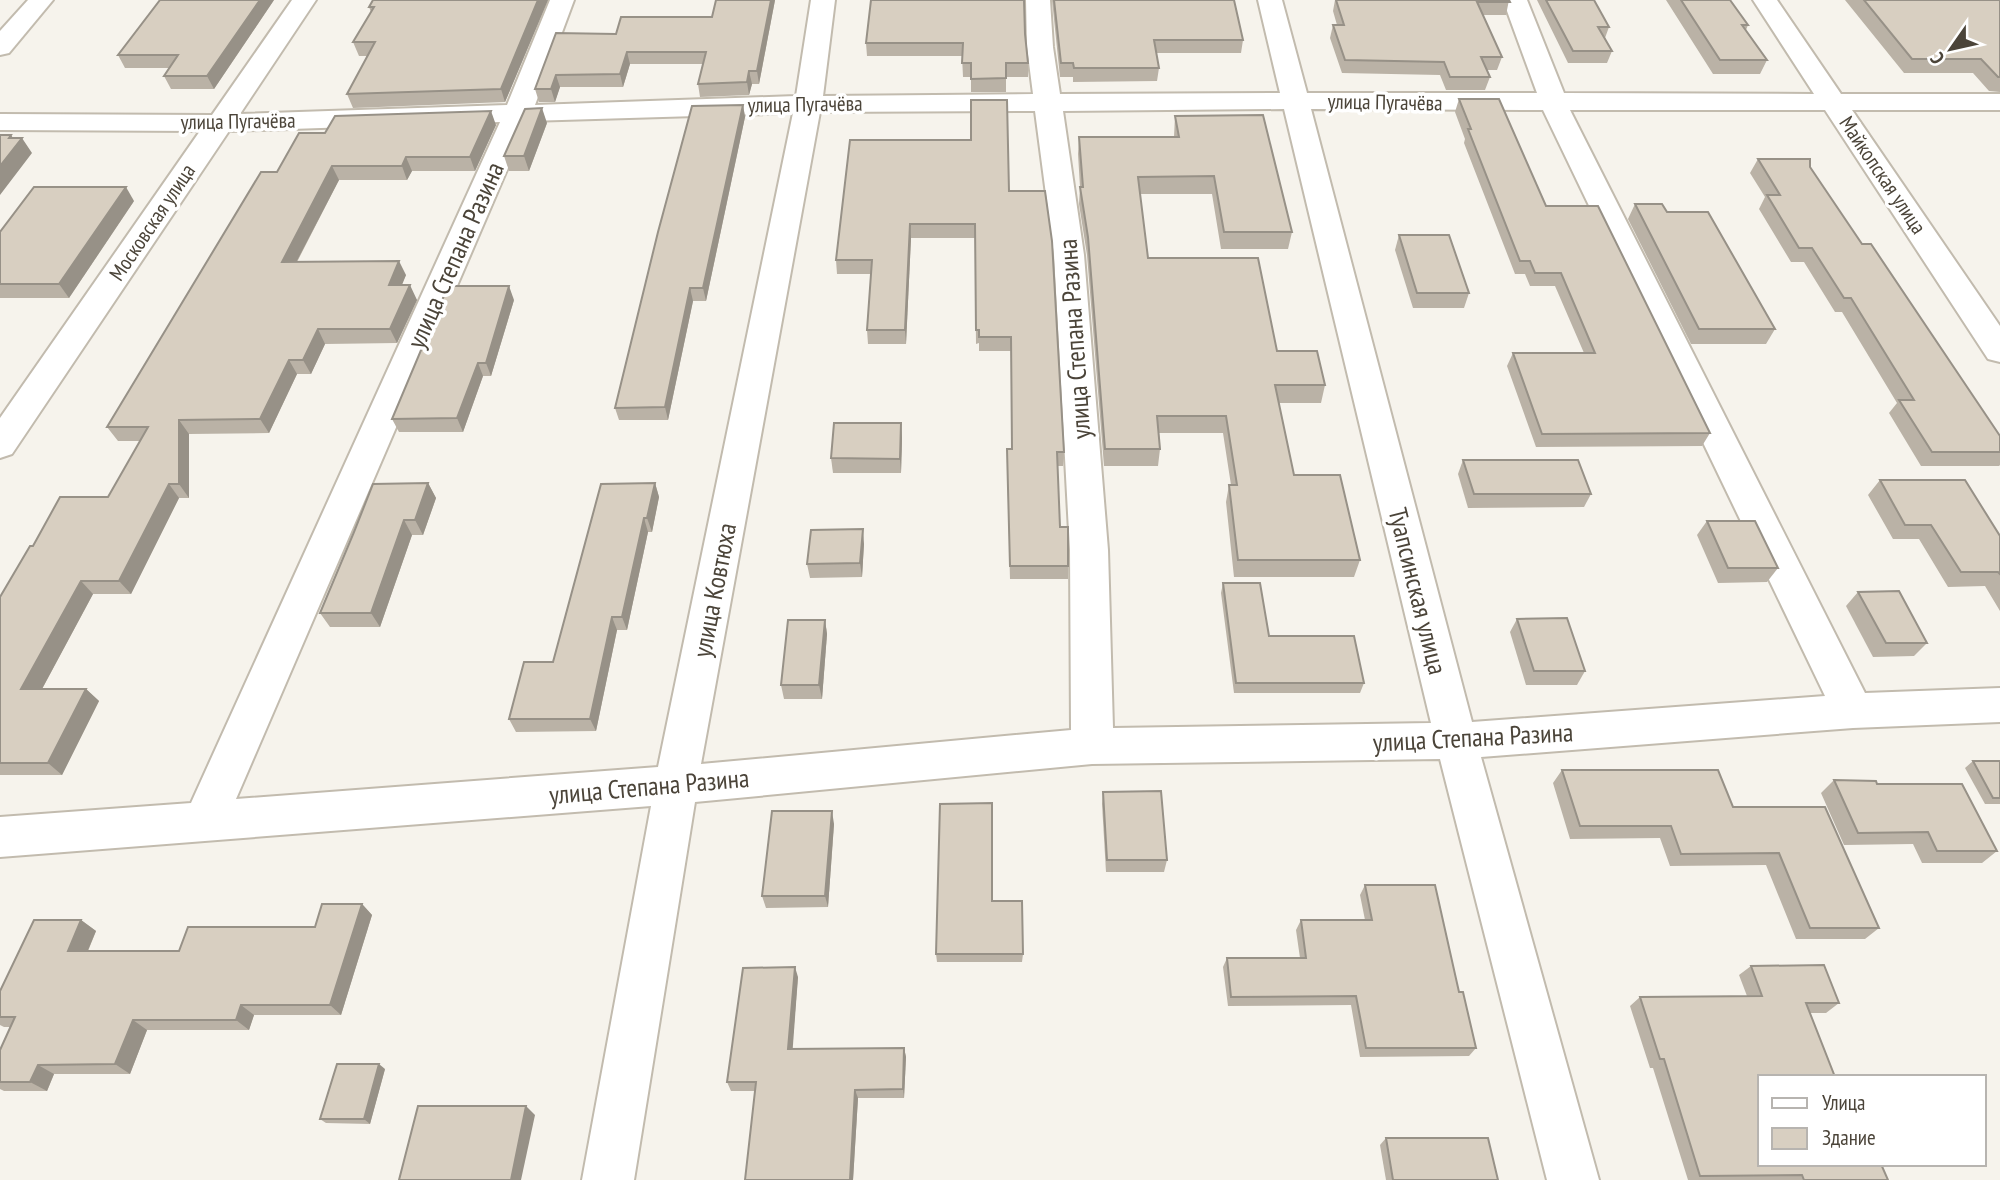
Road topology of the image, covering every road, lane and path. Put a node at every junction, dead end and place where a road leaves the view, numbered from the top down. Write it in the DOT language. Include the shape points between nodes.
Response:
graph roads {
  1 [pos="41,0"];
  2 [pos="304,0"];
  3 [pos="562,0"];
  4 [pos="822,0"];
  5 [pos="1038,0"];
  6 [pos="1270,0"];
  7 [pos="1515,0"];
  8 [pos="1765,0"];
  9 [pos="0,47"];
  10 [pos="1833,100"];
  11 [pos="1295,101"];
  12 [pos="1049,102"];
  13 [pos="2000,102"];
  14 [pos="1553,103"];
  15 [pos="808,104"];
  16 [pos="518,112"];
  17 [pos="0,122"];
  18 [pos="220,123"];
  19 [pos="2000,351"];
  20 [pos="0,444"];
  21 [pos="2000,705"];
  22 [pos="1853,711"];
  23 [pos="1456,741"];
  24 [pos="1092,746"];
  25 [pos="676,785"];
  26 [pos="205,820"];
  27 [pos="0,837"];
  28 [pos="608,1180"];
  29 [pos="1573,1180"];
  1 -- 9 [label="street"];
  2 -- 18 [label="street, Московская улица"];
  3 -- 16 [label="street"];
  4 -- 15 [label="street, улица Ковтюха"];
  5 -- 12 [label="street"];
  6 -- 11 [label="street, Туапсинская улица"];
  7 -- 14 [label="street" via="1548,78"];
  8 -- 10 [label="street, Майкопская улица"];
  10 -- 13 [label="street, улица Пугачёва"];
  10 -- 14 [label="street, улица Пугачёва"];
  10 -- 19 [label="street, Майкопская улица"];
  11 -- 12 [label="street, улица Пугачёва"];
  11 -- 14 [label="street, улица Пугачёва"];
  11 -- 23 [label="street, Туапсинская улица"];
  12 -- 15 [label="street, улица Пугачёва"];
  12 -- 24 [label="street, улица Степана Разина" via="1069,255 1089,550"];
  14 -- 22 [label="street"];
  15 -- 16 [label="street, улица Пугачёва"];
  15 -- 25 [label="street, улица Ковтюха"];
  16 -- 18 [label="street, улица Пугачёва"];
  16 -- 26 [label="street, улица Степана Разина"];
  17 -- 18 [label="street, улица Пугачёва"];
  18 -- 20 [label="street, Московская улица"];
  21 -- 22 [label="street, улица Степана Разина"];
  22 -- 23 [label="street, улица Степана Разина"];
  23 -- 24 [label="street, улица Степана Разина"];
  23 -- 29 [label="street, Туапсинская улица"];
  24 -- 25 [label="street, улица Степана Разина"];
  25 -- 26 [label="street, улица Степана Разина"];
  25 -- 28 [label="street, улица Ковтюха"];
  26 -- 27 [label="street, улица Степана Разина"];
}
